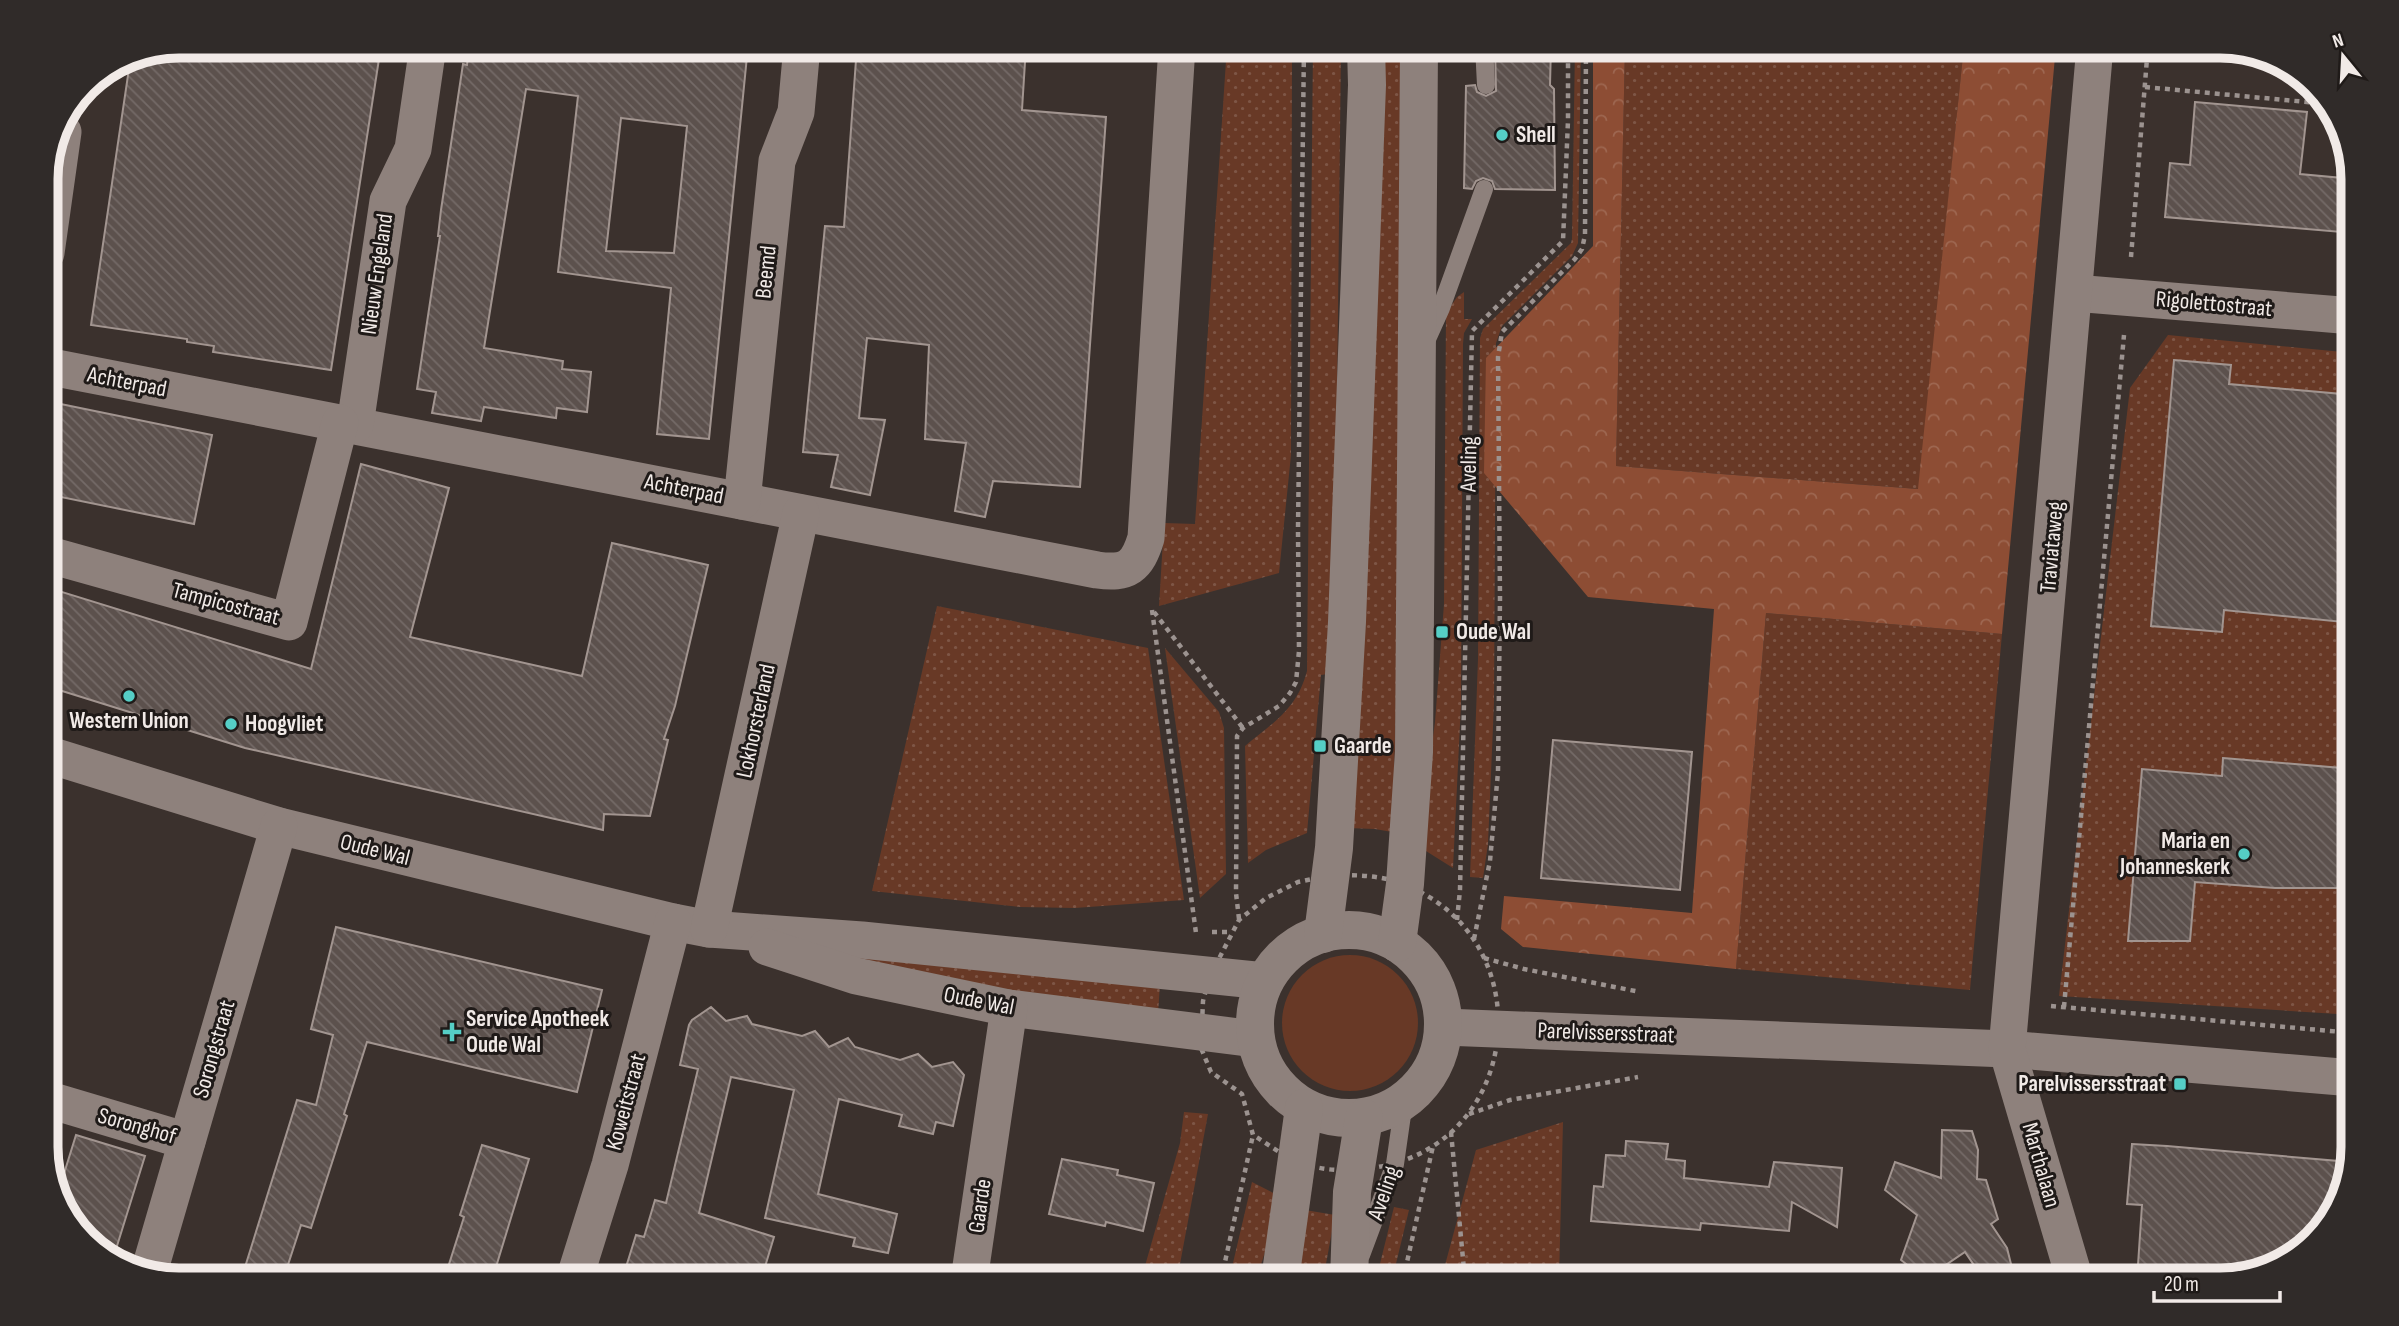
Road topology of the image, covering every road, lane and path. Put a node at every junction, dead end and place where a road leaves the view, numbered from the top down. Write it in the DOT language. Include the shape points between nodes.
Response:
graph roads {
  1 [pos="426,58"];
  2 [pos="801,58"];
  3 [pos="1176,58"];
  4 [pos="1304,58"];
  5 [pos="1366,58"];
  6 [pos="1419,58"];
  7 [pos="1485,58"];
  8 [pos="1568,58"];
  9 [pos="1586,58"];
  10 [pos="2094,58"];
  11 [pos="2147,58"];
  12 [pos="1486,85"];
  13 [pos="2144,87"];
  14 [pos="2314,103"];
  15 [pos="1484,189"];
  16 [pos="2074,293"];
  17 [pos="2127,297"];
  18 [pos="2341,315"];
  19 [pos="1417,362"];
  20 [pos="58,368"];
  21 [pos="347,424"];
  22 [pos="743,501"];
  23 [pos="801,513"];
  24 [pos="58,557"];
  25 [pos="1129,568"];
  26 [pos="1152,610"];
  27 [pos="1243,727"];
  28 [pos="58,758"];
  29 [pos="279,826"];
  30 [pos="1239,920"];
  31 [pos="1457,921"];
  32 [pos="673,922"];
  33 [pos="709,929"];
  34 [pos="1196,933"];
  35 [pos="1323,933"];
  36 [pos="1474,940"];
  37 [pos="1397,943"];
  38 [pos="1265,981"];
  39 [pos="2011,1003"];
  40 [pos="1009,1007"];
  41 [pos="2064,1007"];
  42 [pos="1444,1027"];
  43 [pos="2341,1032"];
  44 [pos="1255,1039"];
  45 [pos="2007,1049"];
  46 [pos="1641,1076"];
  47 [pos="2341,1077"];
  48 [pos="1405,1101"];
  49 [pos="58,1103"];
  50 [pos="1304,1108"];
  51 [pos="1468,1114"];
  52 [pos="1364,1118"];
  53 [pos="1451,1132"];
  54 [pos="1253,1135"];
  55 [pos="187,1141"];
  56 [pos="1433,1146"];
  57 [pos="151,1265"];
  58 [pos="578,1268"];
  59 [pos="971,1268"];
  60 [pos="1224,1268"];
  61 [pos="1282,1268"];
  62 [pos="1350,1268"];
  63 [pos="1355,1268"];
  64 [pos="1406,1268"];
  65 [pos="1464,1268"];
  66 [pos="2071,1268"];
  1 -- 21 [label="street, Nieuw Engeland" via="413,149 388,201"];
  2 -- 22 [label="street, Beemd" via="796,113 777,161"];
  3 -- 25 [label="street" via="1146,538 1140,558"];
  4 -- 27 [label="path" via="1299,651 1296,682 1290,693 1279,706"];
  5 -- 35 [label="main road" via="1347,622 1334,848"];
  6 -- 19 [label="main road"];
  7 -- 12 [label="lane"];
  8 -- 31 [label="path, Aveling" via="1563,241 1472,331"];
  9 -- 36 [label="path" via="1582,249 1502,332 1498,357 1498,772 1490,861"];
  10 -- 16 [label="street, Traviataweg"];
  11 -- 13 [label="path"];
  13 -- 14 [label="path"];
  13 -- 17 [label="path"];
  15 -- 19 [label="lane"];
  16 -- 17 [label="street, Rigolettostraat"];
  16 -- 39 [label="street, Traviataweg"];
  17 -- 18 [label="street, Rigolettostraat"];
  17 -- 41 [label="path"];
  19 -- 37 [label="main road" via="1414,752"];
  20 -- 21 [label="street, Achterpad"];
  21 -- 22 [label="street, Achterpad"];
  21 -- 24 [label="street, Tampicostraat" via="289,622"];
  22 -- 23 [label="street, Achterpad"];
  23 -- 25 [label="street, Achterpad" via="1097,570"];
  23 -- 33 [label="street, Lokhorsterland"];
  25 -- 26 [label="path"];
  26 -- 27 [label="path"];
  26 -- 34 [label="path"];
  27 -- 30 [label="path" via="1236,748"];
  28 -- 29 [label="street, Oude Wal"];
  29 -- 32 [label="street, Oude Wal"];
  29 -- 55 [label="street, Sorongstraat"];
  32 -- 33 [label="street, Oude Wal"];
  32 -- 58 [label="street, Koweitstraat" via="610,1165"];
  33 -- 38 [label="street, Oude Wal"];
  33 -- 40 [label="street, Oude Wal" via="856,976"];
  35 -- 37 [label="main road" via="1369,932"];
  35 -- 38 [label="main road" via="1289,951"];
  37 -- 42 [label="main road" via="1428,972 1440,998"];
  38 -- 44 [label="main road" via="1257,1003"];
  39 -- 41 [label="path"];
  39 -- 45 [label="street, Traviataweg"];
  40 -- 44 [label="street, Oude Wal"];
  40 -- 59 [label="street, Gaarde"];
  41 -- 43 [label="path"];
  42 -- 45 [label="street, Parelvissersstraat"];
  42 -- 48 [label="main road" via="1433,1068"];
  44 -- 50 [label="main road" via="1267,1072"];
  45 -- 47 [label="street, Parelvissersstraat"];
  45 -- 66 [label="street, Marthalaan"];
  46 -- 51 [label="path, Parelvissersstraat" via="1510,1100"];
  48 -- 52 [label="main road"];
  48 -- 63 [label="lane, Aveling" via="1388,1189"];
  49 -- 55 [label="street, Soronghof"];
  50 -- 52 [label="main road" via="1334,1118"];
  50 -- 61 [label="main road"];
  52 -- 62 [label="main road, Aveling" via="1352,1192"];
  53 -- 65 [label="path"];
  54 -- 60 [label="path"];
  55 -- 57 [label="street, Sorongstraat"];
  56 -- 64 [label="path, Aveling"];
}
